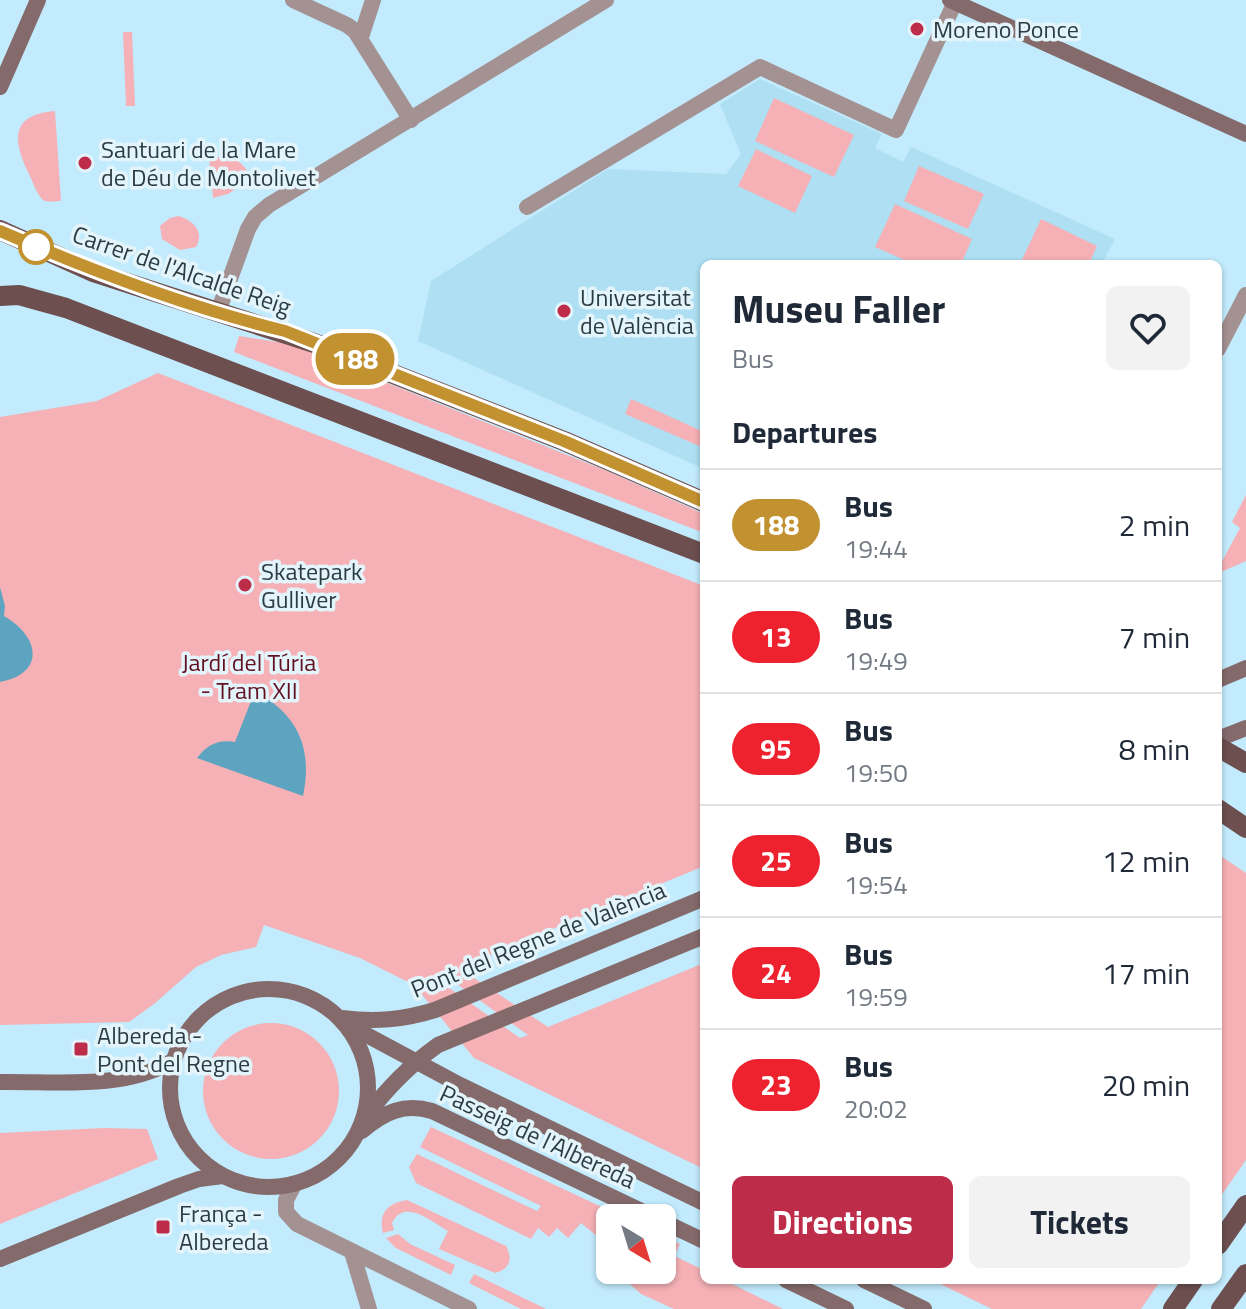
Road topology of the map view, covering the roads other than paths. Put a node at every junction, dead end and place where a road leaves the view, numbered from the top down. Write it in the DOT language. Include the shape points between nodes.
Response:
graph roads {
  1 [pos="38,0"];
  2 [pos="293,0"];
  3 [pos="373,0"];
  4 [pos="606,0"];
  5 [pos="953,1"];
  6 [pos="361,37"];
  7 [pos="0,87"];
  8 [pos="411,120"];
  9 [pos="1246,134"];
  10 [pos="527,207"];
  11 [pos="0,230"];
  12 [pos="1246,295"];
  13 [pos="0,296"];
  14 [pos="218,312"];
  15 [pos="1222,341"];
  16 [pos="700,500"];
  17 [pos="700,552"];
  18 [pos="1246,668"];
  19 [pos="1222,678"];
  20 [pos="1246,728"];
  21 [pos="1222,737"];
  22 [pos="1222,749"];
  23 [pos="1246,763"];
  24 [pos="1222,812"];
  25 [pos="1246,828"];
  26 [pos="700,900"];
  27 [pos="700,938"];
  28 [pos="344,1021"];
  29 [pos="417,1061"];
  30 [pos="171,1062"];
  31 [pos="0,1082"];
  32 [pos="361,1127"];
  33 [pos="223,1176"];
  34 [pos="294,1185"];
  35 [pos="700,1201"];
  36 [pos="627,1204"];
  37 [pos="1246,1205"];
  38 [pos="676,1228"];
  39 [pos="700,1239"];
  40 [pos="1222,1239"];
  41 [pos="352,1252"];
  42 [pos="0,1259"];
  43 [pos="1246,1274"];
  44 [pos="794,1284"];
  45 [pos="872,1284"];
  46 [pos="1190,1284"];
  47 [pos="369,1309"];
  48 [pos="469,1309"];
  49 [pos="846,1309"];
  50 [pos="924,1309"];
  51 [pos="1173,1309"];
  52 [pos="1221,1309"];
  1 -- 7 [label="main road"];
  2 -- 6 [label="street"];
  3 -- 6 [label="street"];
  4 -- 8 [label="street"];
  5 -- 9 [label="main road"];
  5 -- 10 [label="street" via="896,130 760,67"];
  6 -- 8 [label="street"];
  8 -- 14 [label="street" via="255,217"];
  11 -- 14 [label="main road, Carrer de l'Alcalde Reig" via="93,272"];
  12 -- 15 [label="street"];
  13 -- 17 [label="main road" via="19,295 66,308"];
  14 -- 16 [label="main road, Carrer de l'Alcalde Reig" via="285,331"];
  18 -- 19 [label="main road"];
  20 -- 21 [label="main road"];
  22 -- 23 [label="main road"];
  24 -- 25 [label="main road"];
  26 -- 28 [label="main road, Pont del Regne de València" via="435,1010 394,1020"];
  27 -- 29 [label="main road" via="438,1045"];
  28 -- 29 [label="main road, Passeig de l'Albereda"];
  28 -- 30 [label="main road" via="318,1000 261,988 233,995 207,1010"];
  28 -- 32 [label="main road" via="368,1069 369,1095"];
  29 -- 32 [label="main road, Passeig de l'Albereda" via="391,1085"];
  29 -- 35 [label="main road, Passeig de l'Albereda"];
  30 -- 31 [label="main road" via="153,1073 109,1080"];
  30 -- 33 [label="main road" via="171,1106 179,1130 191,1150"];
  32 -- 34 [label="main road" via="338,1161"];
  32 -- 36 [label="main road, Passeig de l'Albereda" via="395,1109 432,1111"];
  33 -- 34 [label="main road" via="261,1188"];
  33 -- 42 [label="main road" via="179,1186"];
  34 -- 41 [label="street" via="286,1200 290,1219"];
  37 -- 40 [label="main road"];
  38 -- 39 [label="main road"];
  41 -- 47 [label="street"];
  41 -- 48 [label="street"];
  43 -- 52 [label="main road"];
  44 -- 49 [label="main road"];
  45 -- 50 [label="main road"];
  46 -- 51 [label="main road"];
}
